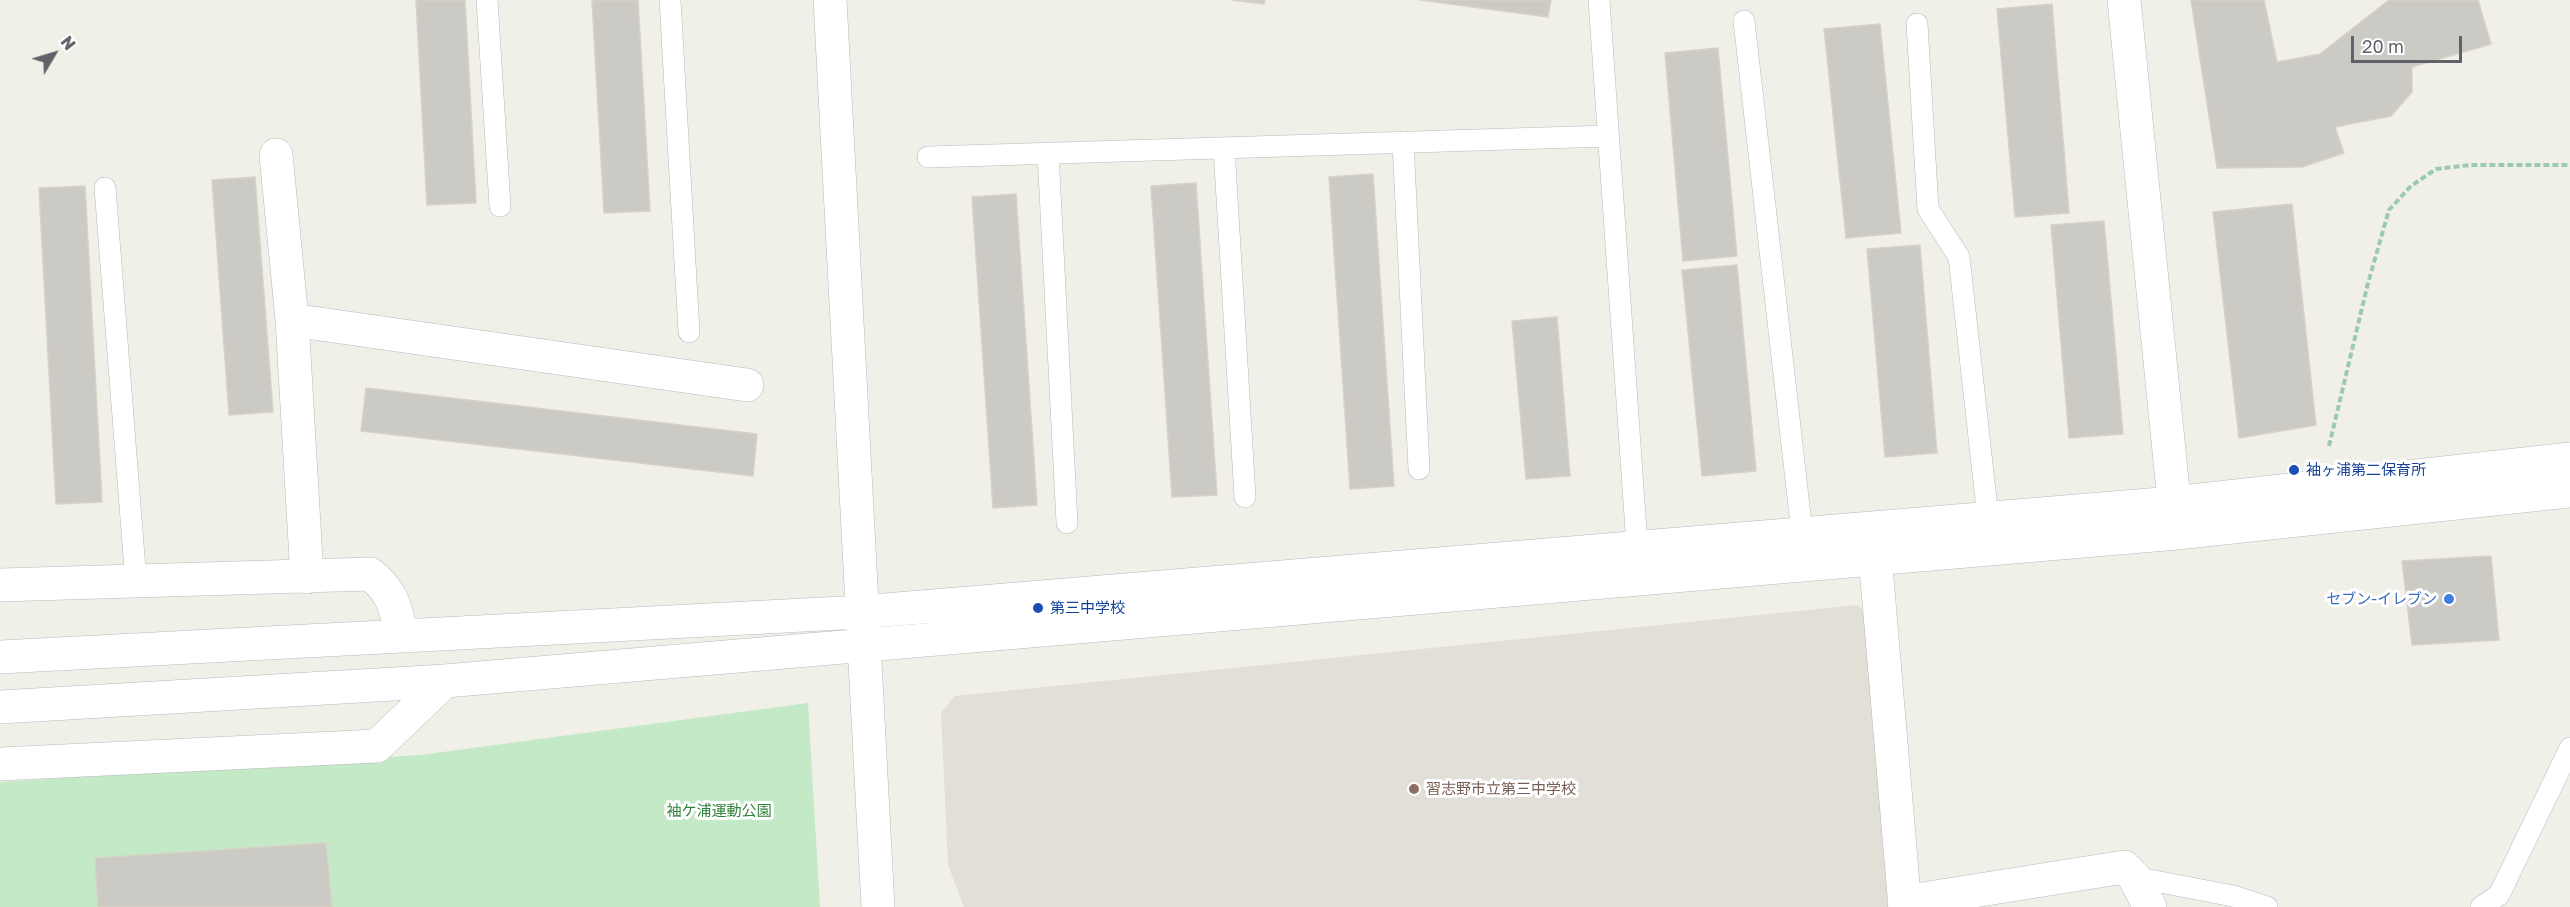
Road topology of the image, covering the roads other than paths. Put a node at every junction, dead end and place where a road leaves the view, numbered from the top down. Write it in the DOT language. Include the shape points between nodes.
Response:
graph roads {
  1 [pos="487,0"];
  2 [pos="670,0"];
  3 [pos="830,0"];
  4 [pos="1599,0"];
  5 [pos="2124,0"];
  6 [pos="1744,21"];
  7 [pos="1917,24"];
  8 [pos="1608,136"];
  9 [pos="1403,142"];
  10 [pos="1224,148"];
  11 [pos="1048,153"];
  12 [pos="276,155"];
  13 [pos="928,157"];
  14 [pos="105,188"];
  15 [pos="500,206"];
  16 [pos="292,320"];
  17 [pos="689,332"];
  18 [pos="747,385"];
  19 [pos="2570,459"];
  20 [pos="1419,469"];
  21 [pos="2570,491"];
  22 [pos="1245,496"];
  23 [pos="1988,518"];
  24 [pos="2175,518"];
  25 [pos="1067,523"];
  26 [pos="1802,533"];
  27 [pos="1874,543"];
  28 [pos="1638,547"];
  29 [pos="307,577"];
  30 [pos="1638,579"];
  31 [pos="135,582"];
  32 [pos="0,585"];
  33 [pos="861,612"];
  34 [pos="401,634"];
  35 [pos="863,646"];
  36 [pos="0,657"];
  37 [pos="445,681"];
  38 [pos="0,707"];
  39 [pos="2570,748"];
  40 [pos="0,764"];
  41 [pos="2134,877"];
  42 [pos="1904,904"];
  43 [pos="878,907"];
  44 [pos="2150,907"];
  45 [pos="2267,907"];
  46 [pos="2481,907"];
  1 -- 15 [label="lane"];
  2 -- 17 [label="lane"];
  3 -- 33 [label="street"];
  4 -- 8 [label="lane"];
  5 -- 24 [label="street"];
  6 -- 26 [label="lane"];
  7 -- 23 [label="lane" via="1928,209 1959,257"];
  8 -- 9 [label="lane"];
  8 -- 28 [label="lane"];
  9 -- 10 [label="lane"];
  9 -- 20 [label="lane"];
  10 -- 11 [label="lane"];
  10 -- 22 [label="lane"];
  11 -- 13 [label="lane"];
  11 -- 25 [label="lane"];
  12 -- 16 [label="street"];
  14 -- 31 [label="lane"];
  16 -- 18 [label="street"];
  16 -- 29 [label="street"];
  19 -- 24 [label="street"];
  21 -- 24 [label="street"];
  23 -- 24 [label="street"];
  23 -- 27 [label="street"];
  24 -- 27 [label="street"];
  26 -- 27 [label="street"];
  26 -- 28 [label="street"];
  27 -- 30 [label="street"];
  27 -- 42 [label="street"];
  28 -- 30 [label="lane"];
  28 -- 33 [label="street"];
  29 -- 31 [label="street"];
  29 -- 34 [label="street" via="370,574 384,585 395,602"];
  30 -- 35 [label="street"];
  31 -- 32 [label="street"];
  33 -- 34 [label="street"];
  33 -- 35 [label="street"];
  34 -- 36 [label="street"];
  35 -- 37 [label="street"];
  35 -- 43 [label="street"];
  37 -- 38 [label="street"];
  37 -- 40 [label="street" via="377,746"];
  39 -- 46 [label="lane" via="2499,895"];
  41 -- 42 [label="street" via="2124,867"];
  41 -- 44 [label="street"];
  41 -- 45 [label="lane" via="2233,896"];
}
